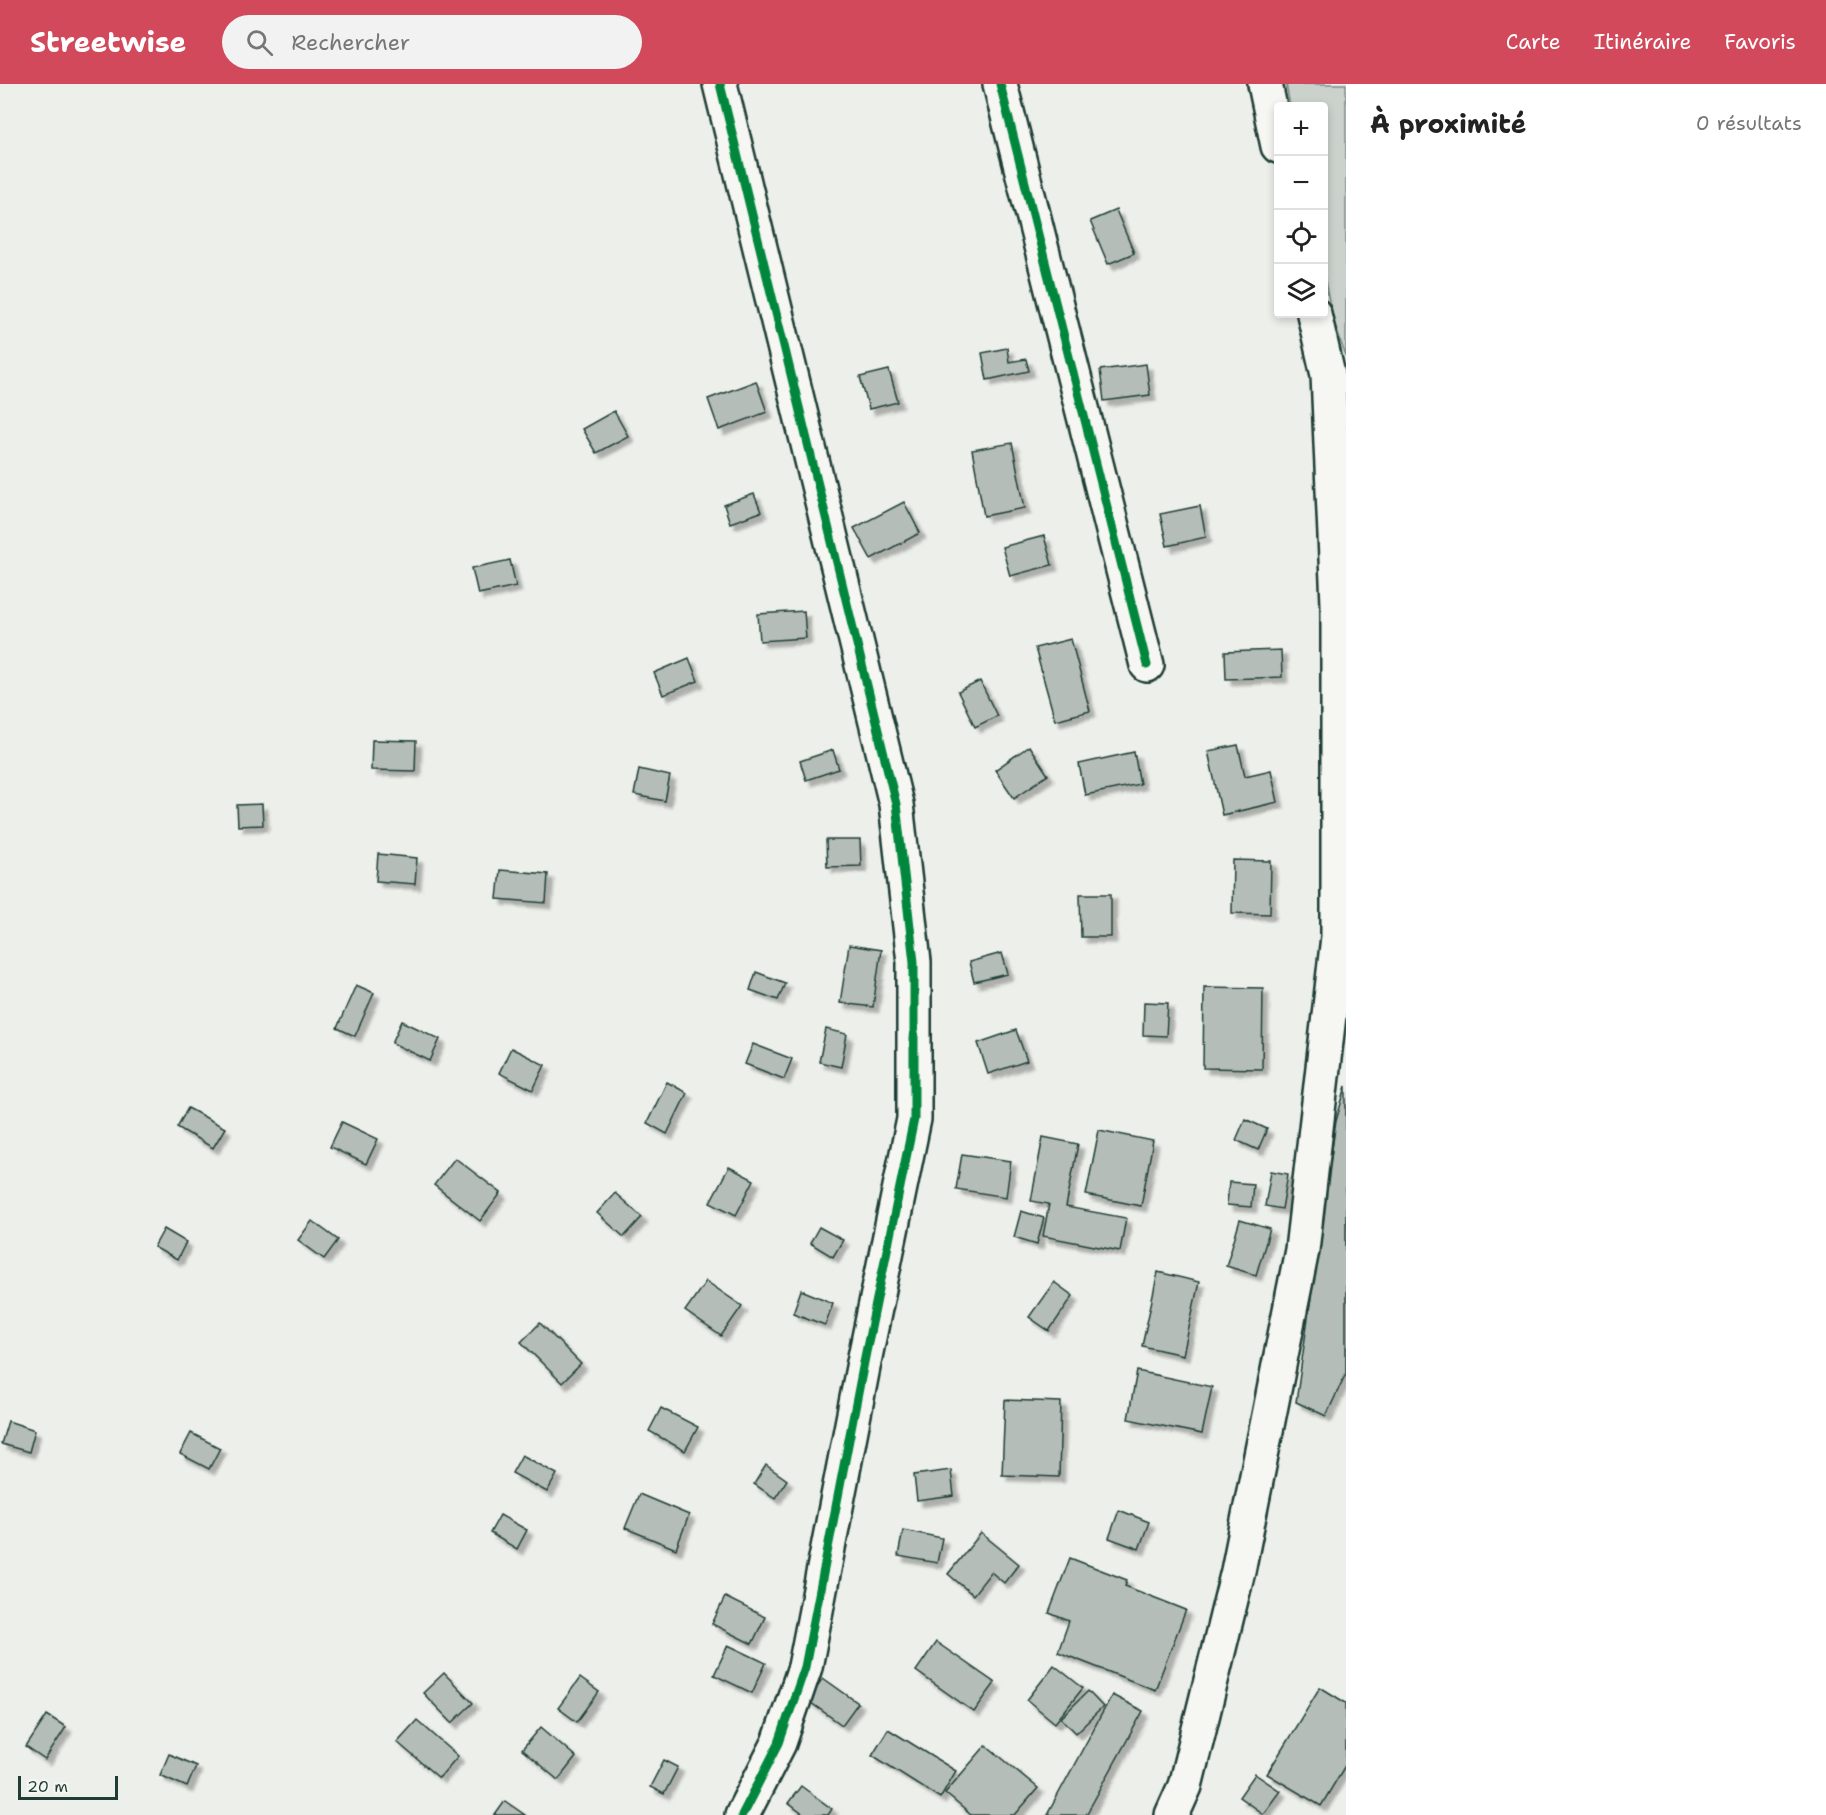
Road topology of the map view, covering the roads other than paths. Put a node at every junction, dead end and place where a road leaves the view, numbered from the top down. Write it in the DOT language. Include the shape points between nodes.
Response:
graph roads {
  1 [pos="720,84"];
  2 [pos="1000,84"];
  3 [pos="1265,84"];
  4 [pos="1274,127"];
  5 [pos="1315,318"];
  6 [pos="1337,387"];
  7 [pos="1147,665"];
  8 [pos="742,1815"];
  9 [pos="1172,1815"];
  1 -- 8 [label="main road" via="896,804 914,962 914,1119 805,1667 779,1743"];
  2 -- 7 [label="main road"];
  3 -- 4 [label="main road"];
  5 -- 6 [label="main road"];
  6 -- 9 [label="main road" via="1338,937 1302,1250 1239,1571 1185,1786"];
}
